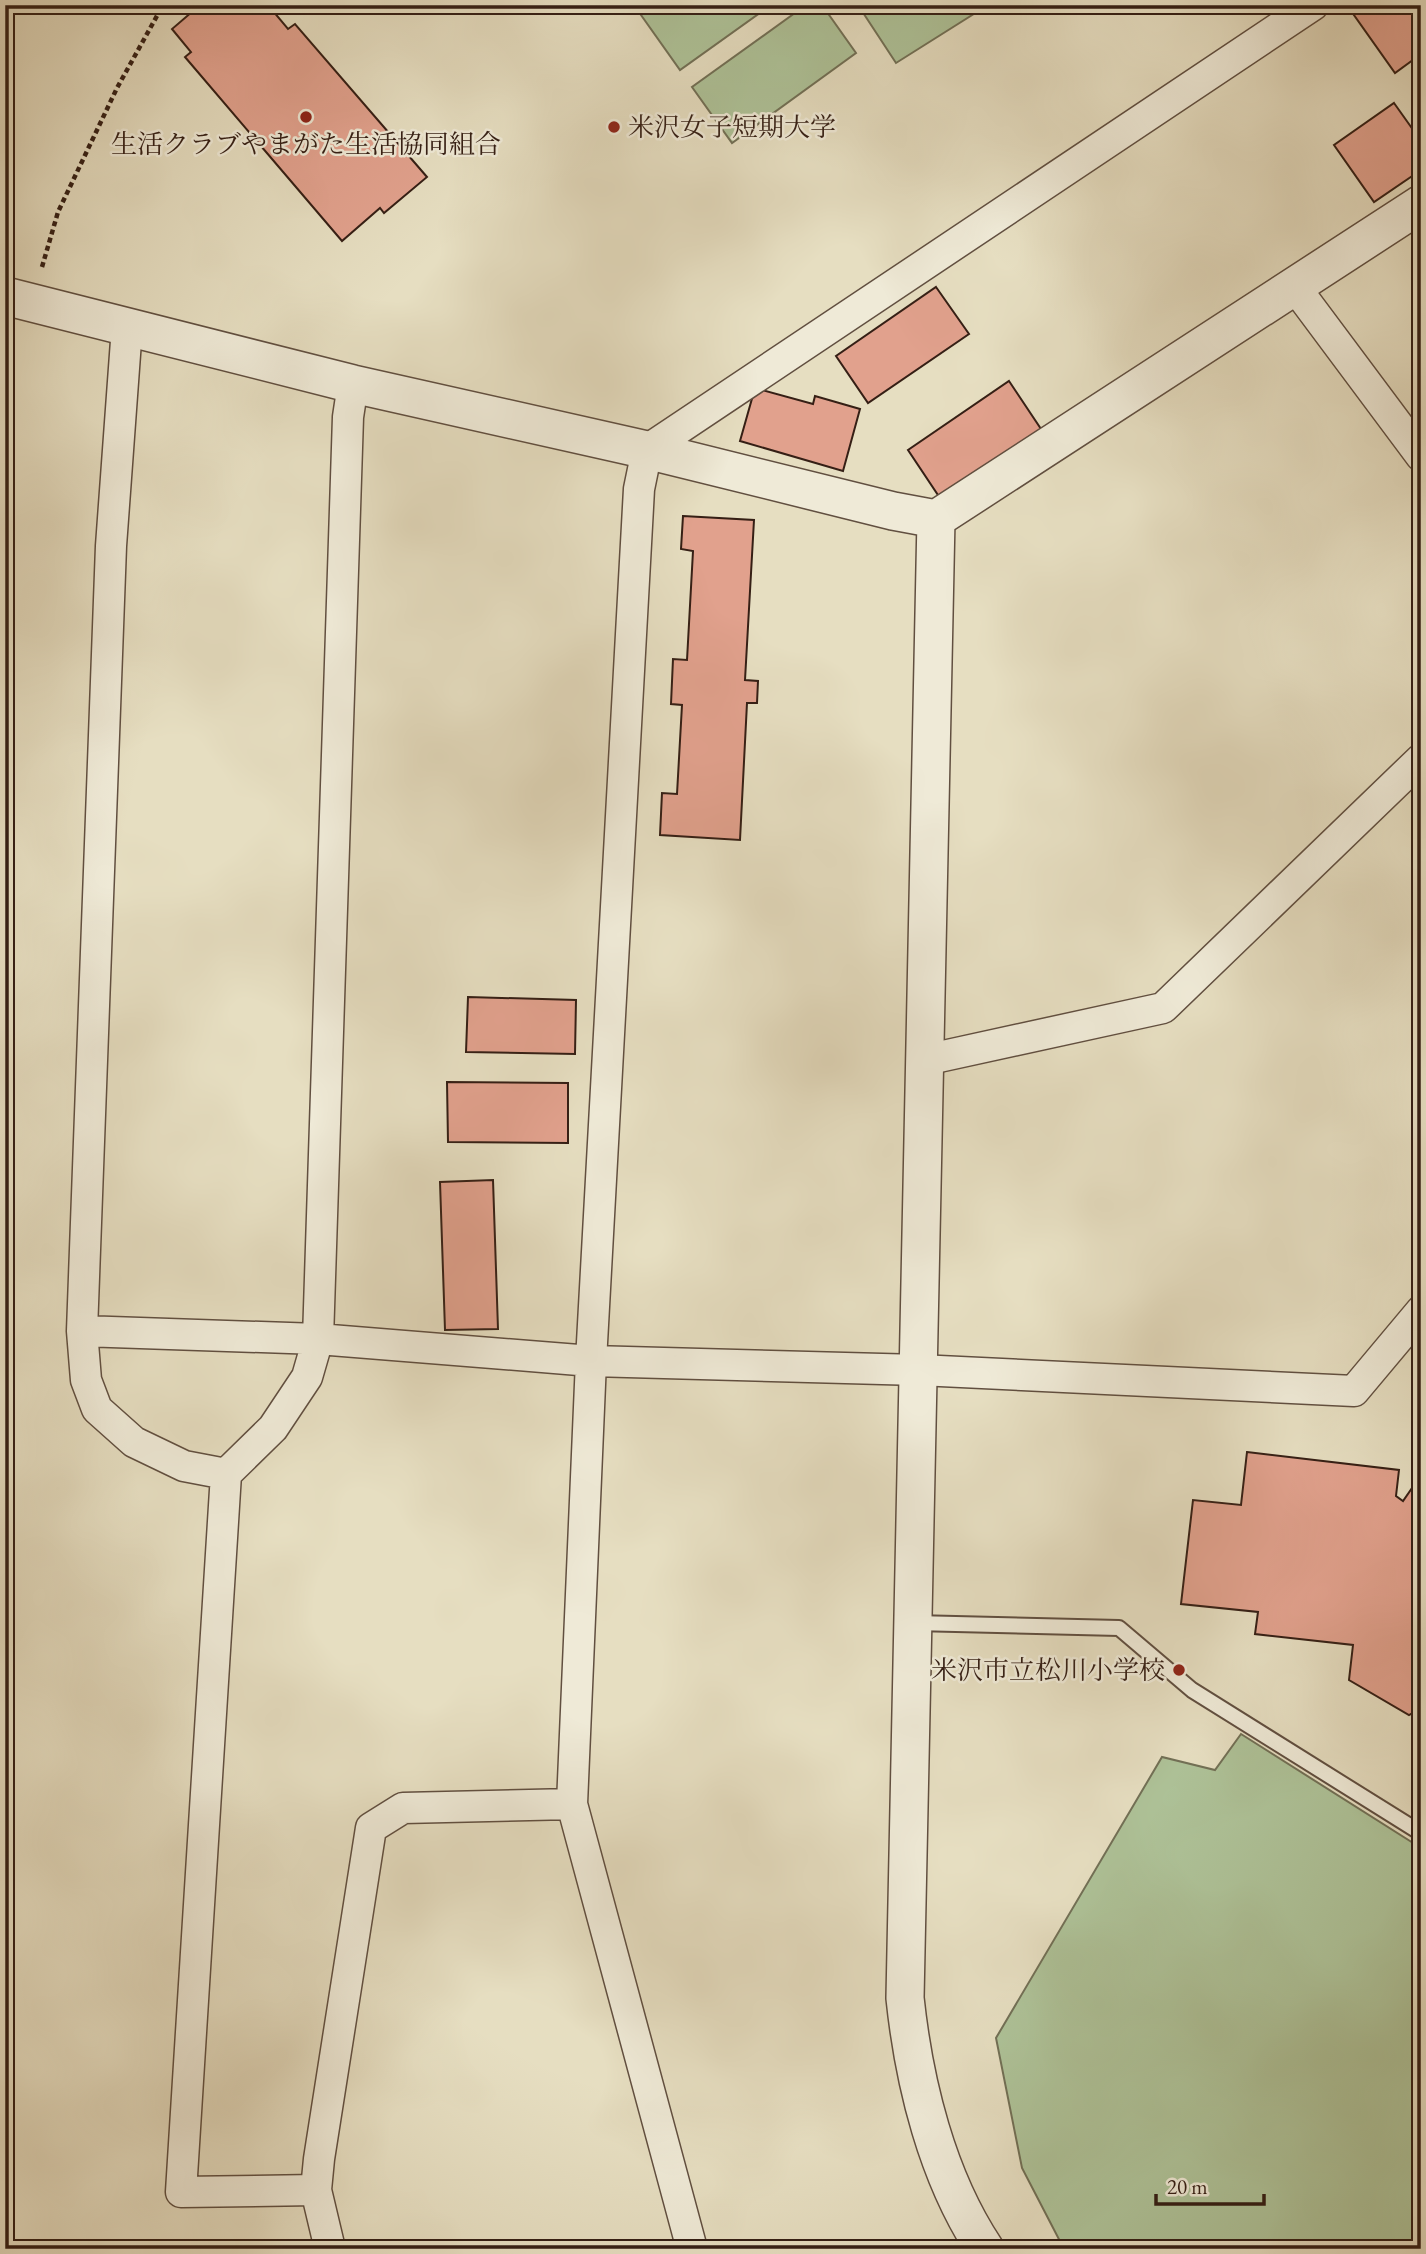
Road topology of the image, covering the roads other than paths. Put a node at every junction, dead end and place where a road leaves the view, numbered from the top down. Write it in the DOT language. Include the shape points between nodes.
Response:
graph roads {
  1 [pos="1313,5"];
  2 [pos="1421,204"];
  3 [pos="1295,287"];
  4 [pos="19,299"];
  5 [pos="127,327"];
  6 [pos="353,384"];
  7 [pos="647,450"];
  8 [pos="1421,456"];
  9 [pos="936,519"];
  10 [pos="1421,759"];
  11 [pos="925,1060"];
  12 [pos="1421,1311"];
  13 [pos="82,1331"];
  14 [pos="317,1339"];
  15 [pos="591,1361"];
  16 [pos="919,1370"];
  17 [pos="226,1474"];
  18 [pos="914,1623"];
  19 [pos="572,1804"];
  20 [pos="1421,1833"];
  21 [pos="317,2190"];
  22 [pos="979,2247"];
  23 [pos="330,2249"];
  24 [pos="692,2249"];
  1 -- 7 [label="street"];
  2 -- 3 [label="street"];
  3 -- 8 [label="street"];
  3 -- 9 [label="street"];
  4 -- 5 [label="street"];
  5 -- 6 [label="street"];
  5 -- 13 [label="street" via="111,546"];
  6 -- 7 [label="street"];
  6 -- 14 [label="street" via="347,445"];
  7 -- 9 [label="street"];
  7 -- 15 [label="street" via="639,489"];
  9 -- 11 [label="street"];
  10 -- 11 [label="street" via="1163,1008"];
  11 -- 16 [label="street"];
  12 -- 16 [label="street" via="1354,1391"];
  13 -- 14 [label="street"];
  13 -- 17 [label="street" via="86,1380 97,1409 134,1442 184,1466"];
  14 -- 15 [label="street"];
  14 -- 17 [label="street" via="307,1377 273,1428"];
  15 -- 16 [label="street"];
  15 -- 19 [label="street"];
  16 -- 18 [label="street"];
  17 -- 21 [label="street" via="181,2192"];
  18 -- 20 [label="lane" via="1119,1628 1192,1690"];
  18 -- 22 [label="street" via="908,2032 936,2145"];
  19 -- 21 [label="street" via="403,1808 371,1828"];
  19 -- 24 [label="street"];
  21 -- 23 [label="street"];
}
